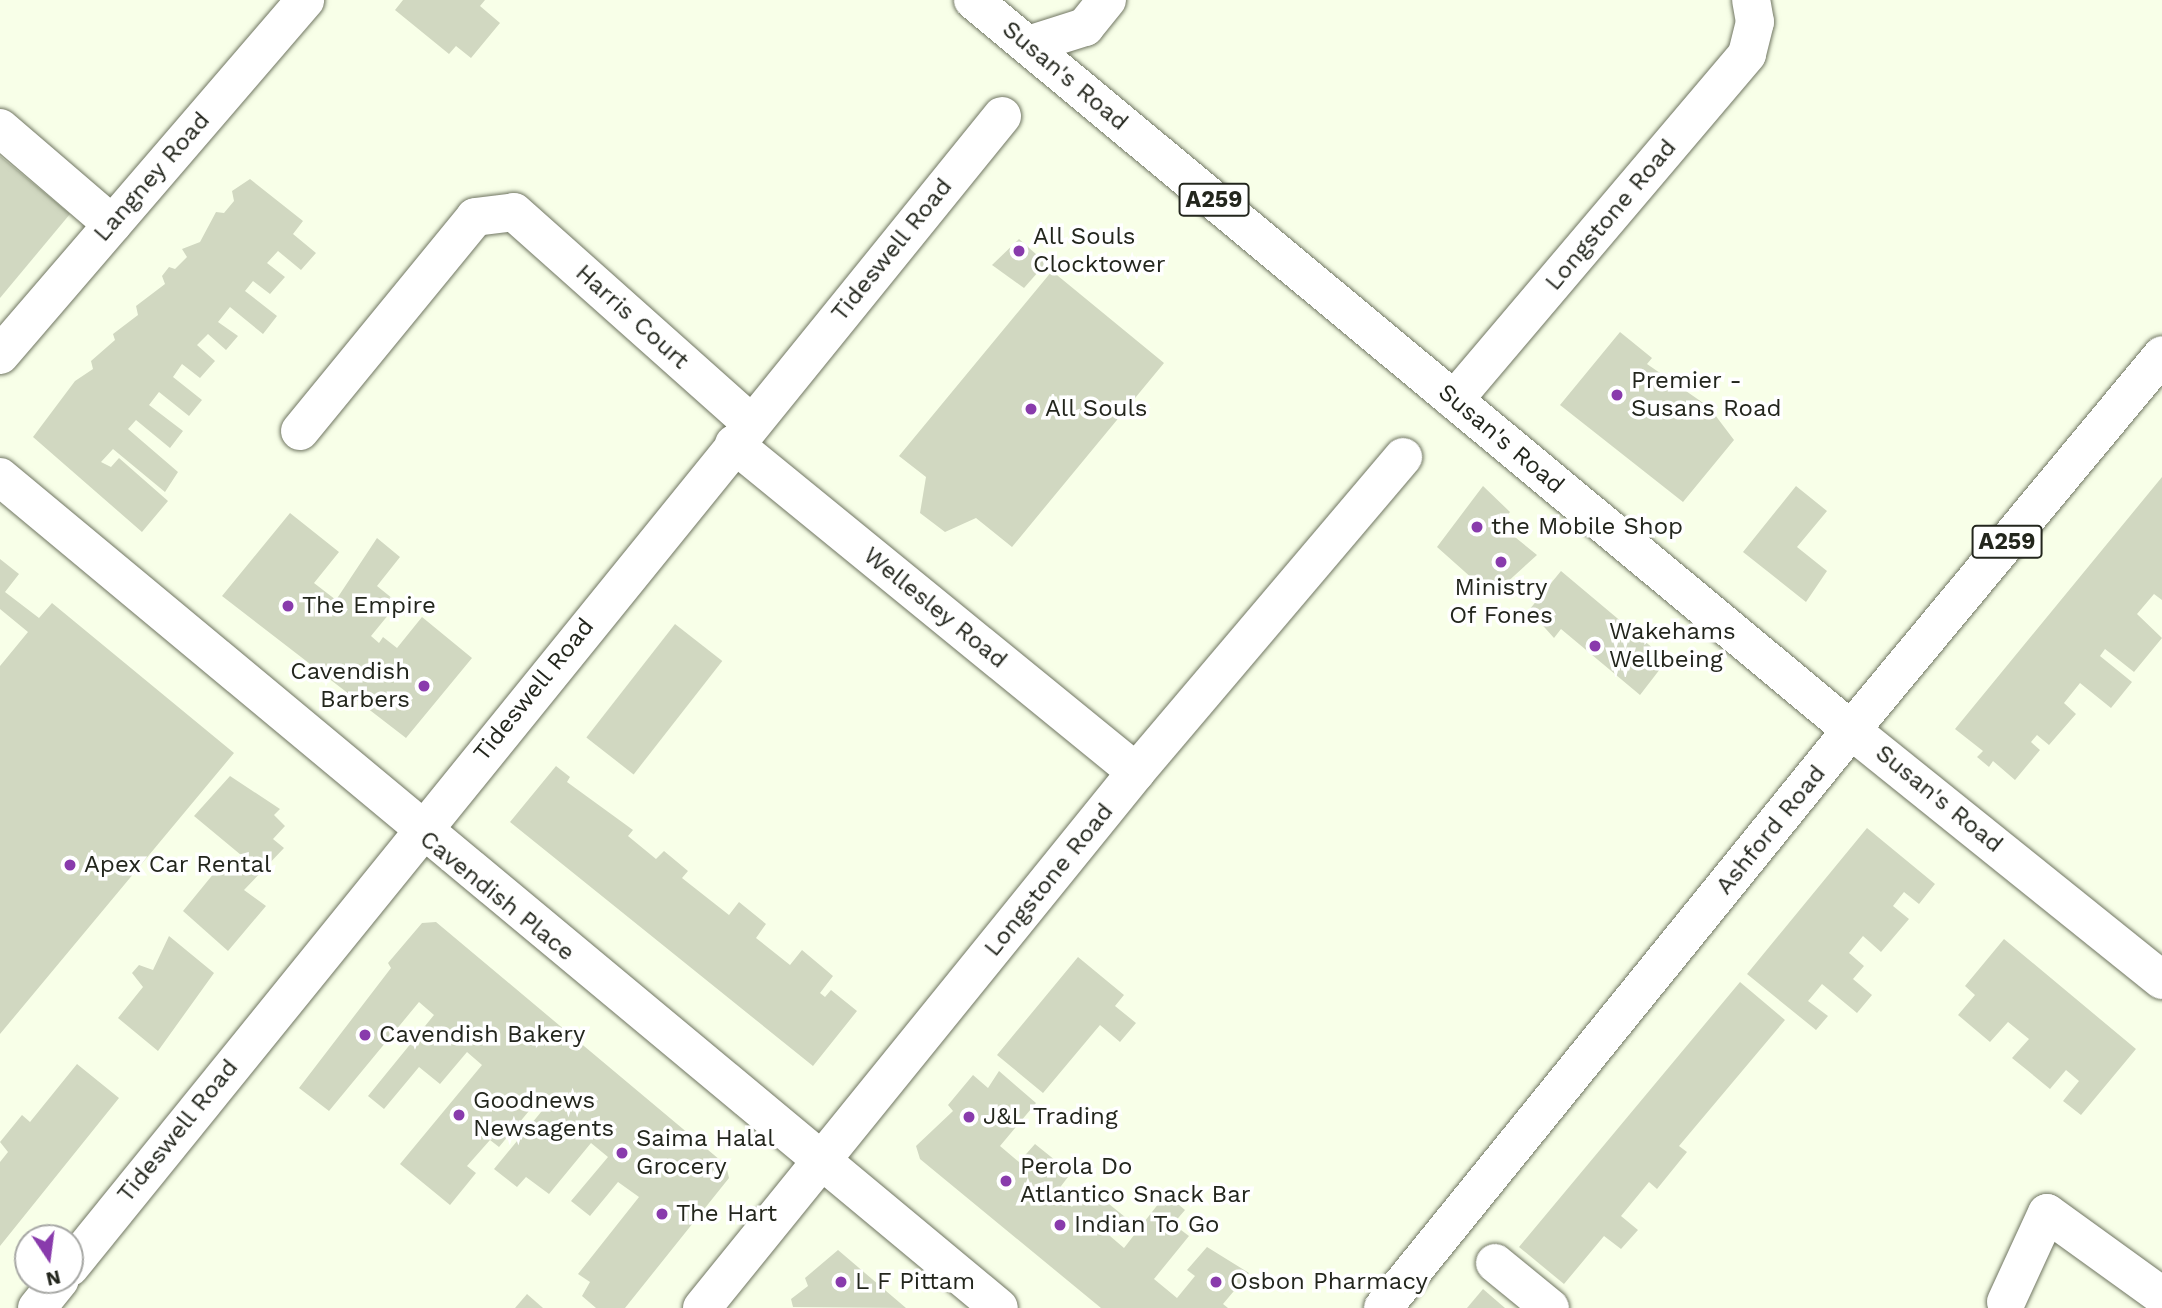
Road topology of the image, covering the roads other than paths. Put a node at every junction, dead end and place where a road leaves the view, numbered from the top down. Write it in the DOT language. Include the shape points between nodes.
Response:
graph roads {
  1 [pos="305,0"];
  2 [pos="973,0"];
  3 [pos="1107,0"];
  4 [pos="1759,7"];
  5 [pos="1027,45"];
  6 [pos="1002,116"];
  7 [pos="0,128"];
  8 [pos="112,224"];
  9 [pos="0,355"];
  10 [pos="2162,355"];
  11 [pos="1454,400"];
  12 [pos="300,431"];
  13 [pos="743,433"];
  14 [pos="1403,457"];
  15 [pos="0,477"];
  16 [pos="1851,730"];
  17 [pos="1136,772"];
  18 [pos="419,831"];
  19 [pos="2162,980"];
  20 [pos="824,1164"];
  21 [pos="84,1250"];
  22 [pos="1495,1263"];
  23 [pos="48,1294"];
  24 [pos="2162,1296"];
  25 [pos="2006,1302"];
  26 [pos="37,1308"];
  27 [pos="702,1308"];
  28 [pos="999,1308"];
  29 [pos="1384,1308"];
  30 [pos="1550,1308"];
  1 -- 8 [label="street, Langney Road"];
  2 -- 5 [label="street, Susan's Road / A259"];
  3 -- 5 [label="street" via="1085,27"];
  4 -- 11 [label="street, Longstone Road" via="1747,54"];
  5 -- 11 [label="street, Susan's Road / A259"];
  6 -- 13 [label="street, Tideswell Road"];
  7 -- 8 [label="street"];
  8 -- 9 [label="street, Langney Road"];
  10 -- 16 [label="street, Ashford Road / A259"];
  11 -- 16 [label="street, Susan's Road / A259"];
  12 -- 13 [label="street, Harris Court" via="475,217 514,212"];
  13 -- 17 [label="street, Wellesley Road"];
  13 -- 18 [label="street, Tideswell Road"];
  14 -- 17 [label="street, Longstone Road"];
  15 -- 18 [label="street, Cavendish Place"];
  16 -- 19 [label="street, Susan's Road"];
  16 -- 29 [label="street, Ashford Road"];
  17 -- 20 [label="street, Longstone Road"];
  18 -- 20 [label="street, Cavendish Place"];
  18 -- 21 [label="street, Tideswell Road"];
  20 -- 27 [label="street, Longstone Road"];
  20 -- 28 [label="street, Cavendish Place"];
  22 -- 30 [label="street"];
  23 -- 26 [label="street"];
  24 -- 25 [label="street" via="2047,1213"];
}
